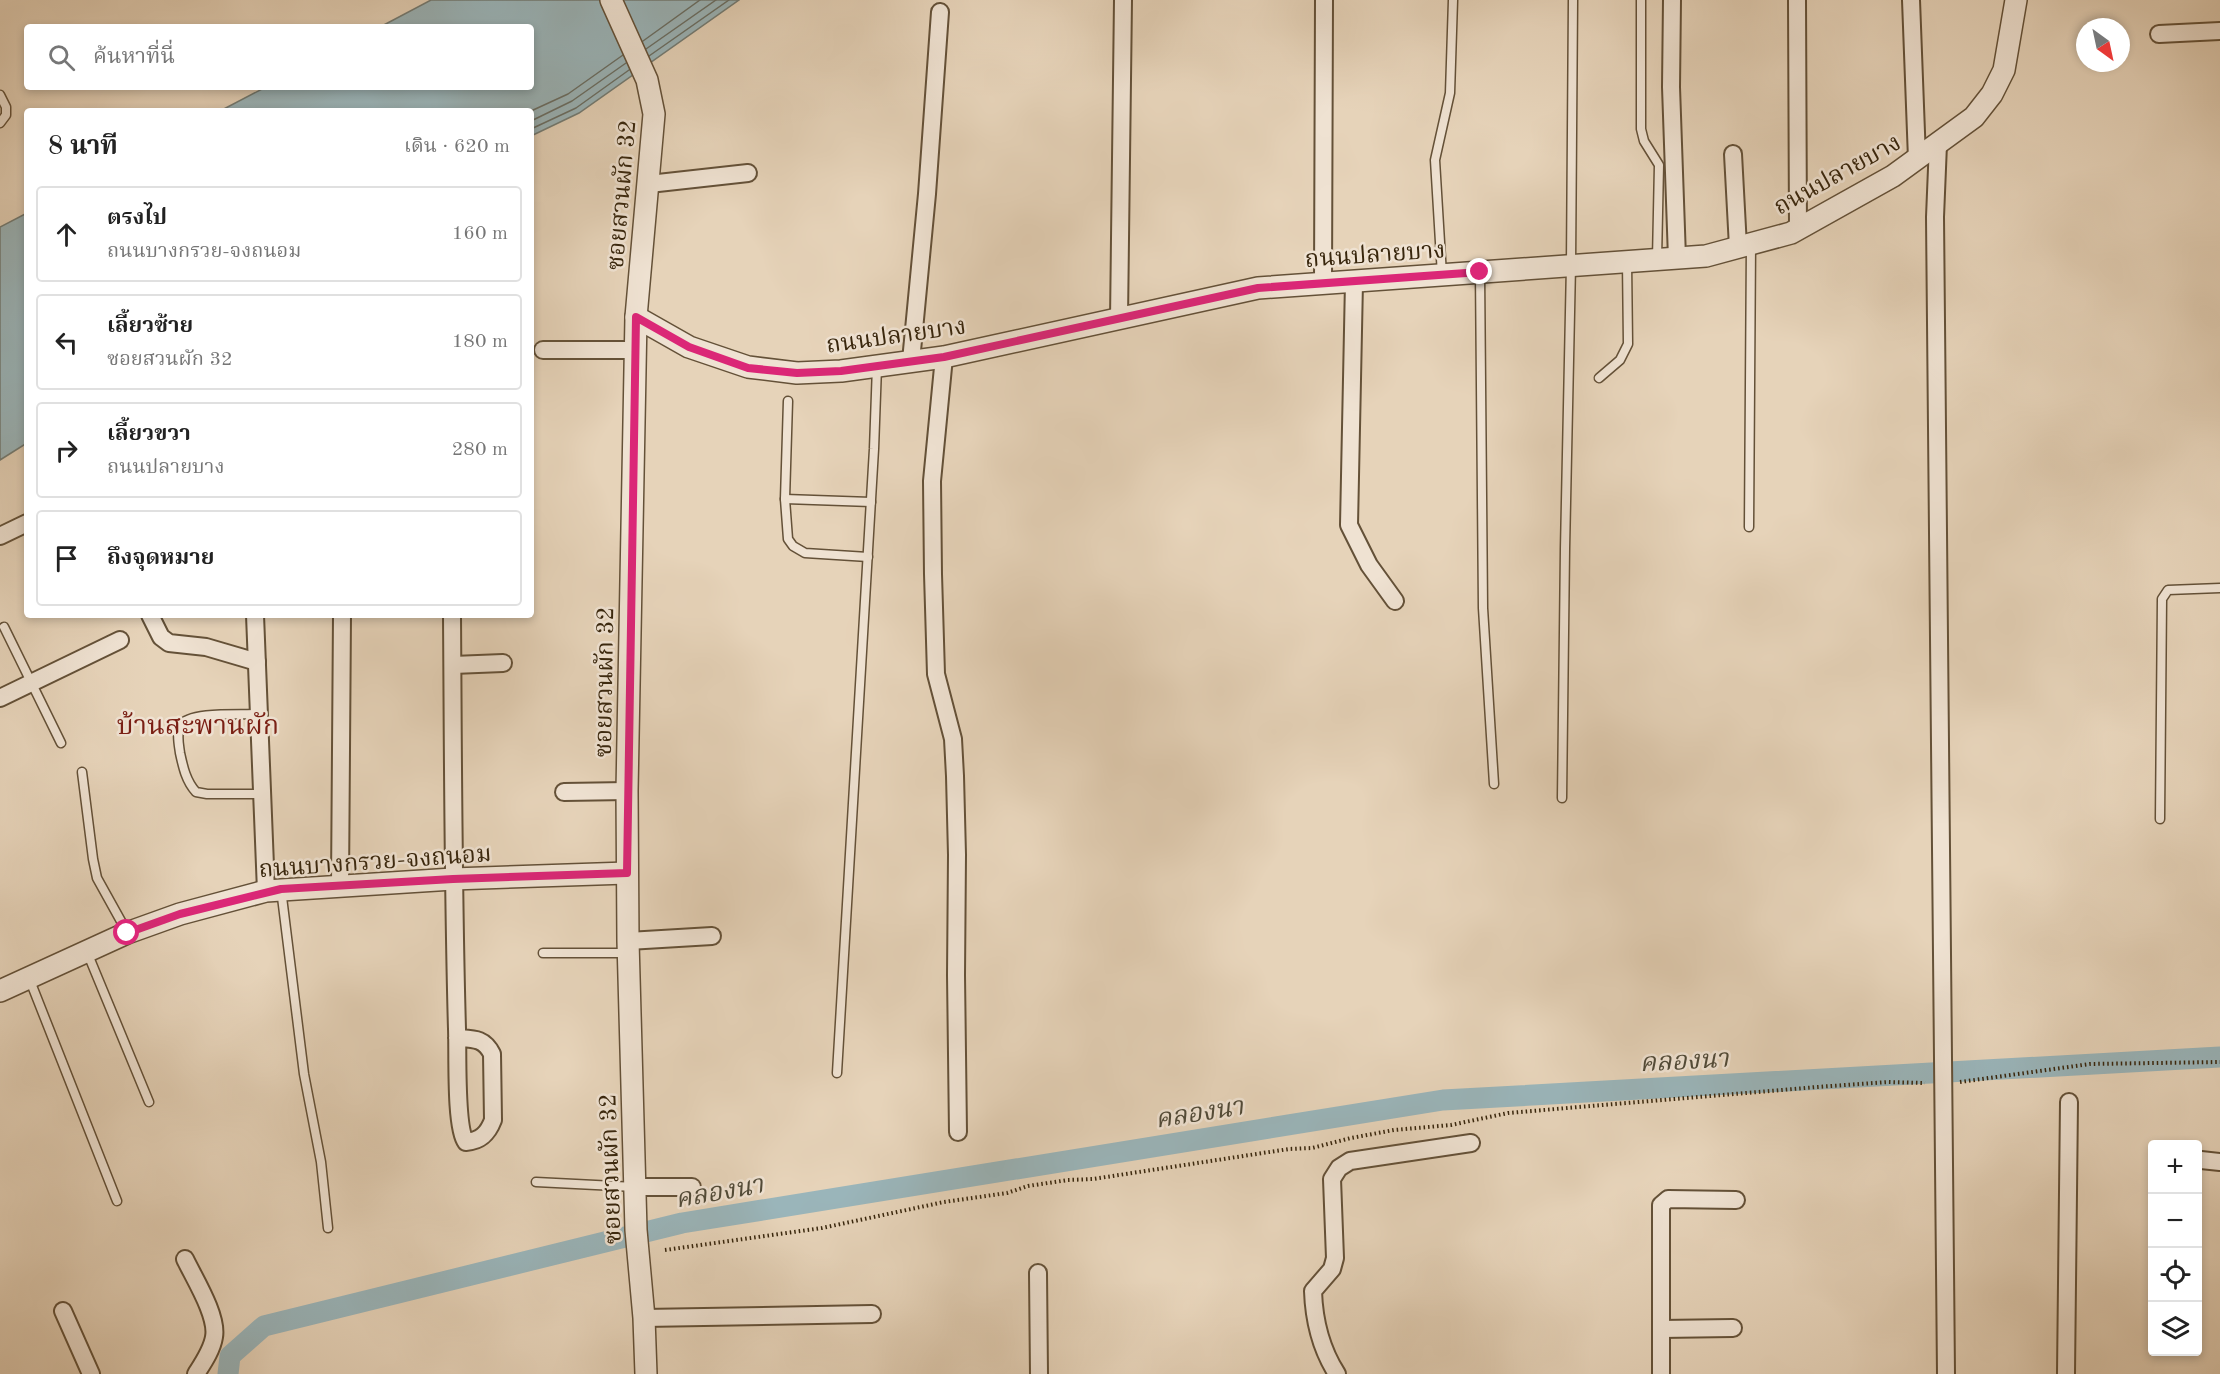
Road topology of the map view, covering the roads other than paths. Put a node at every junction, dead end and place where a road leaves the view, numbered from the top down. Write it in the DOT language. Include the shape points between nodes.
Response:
graph roads {
  1 [pos="611,0"];
  2 [pos="1124,0"];
  3 [pos="1324,0"];
  4 [pos="1453,0"];
  5 [pos="1573,0"];
  6 [pos="1641,0"];
  7 [pos="1672,0"];
  8 [pos="1797,0"];
  9 [pos="1911,0"];
  10 [pos="2016,0"];
  11 [pos="940,12"];
  12 [pos="2220,31"];
  13 [pos="2159,34"];
  14 [pos="0,95"];
  15 [pos="0,123"];
  16 [pos="1938,144"];
  17 [pos="1733,154"];
  18 [pos="1917,159"];
  19 [pos="748,173"];
  20 [pos="649,184"];
  21 [pos="1798,229"];
  22 [pos="1745,245"];
  23 [pos="1667,258"];
  24 [pos="1627,261"];
  25 [pos="1571,265"];
  26 [pos="1480,272"];
  27 [pos="1442,275"];
  28 [pos="1354,282"];
  29 [pos="1323,284"];
  30 [pos="636,317"];
  31 [pos="1119,319"];
  32 [pos="543,350"];
  33 [pos="635,350"];
  34 [pos="944,357"];
  35 [pos="911,362"];
  36 [pos="877,366"];
  37 [pos="1599,378"];
  38 [pos="788,401"];
  39 [pos="785,499"];
  40 [pos="871,502"];
  41 [pos="24,524"];
  42 [pos="1749,526"];
  43 [pos="0,536"];
  44 [pos="868,556"];
  45 [pos="2220,588"];
  46 [pos="1395,601"];
  47 [pos="152,618"];
  48 [pos="255,618"];
  49 [pos="342,618"];
  50 [pos="452,618"];
  51 [pos="4,627"];
  52 [pos="120,640"];
  53 [pos="256,662"];
  54 [pos="503,663"];
  55 [pos="453,665"];
  56 [pos="30,683"];
  57 [pos="0,698"];
  58 [pos="259,714"];
  59 [pos="61,743"];
  60 [pos="82,772"];
  61 [pos="1494,784"];
  62 [pos="627,791"];
  63 [pos="564,792"];
  64 [pos="262,794"];
  65 [pos="1562,798"];
  66 [pos="2160,819"];
  67 [pos="627,873"];
  68 [pos="453,879"];
  69 [pos="340,885"];
  70 [pos="274,890"];
  71 [pos="127,933"];
  72 [pos="712,936"];
  73 [pos="628,947"];
  74 [pos="86,951"];
  75 [pos="543,953"];
  76 [pos="29,977"];
  77 [pos="0,991"];
  78 [pos="457,1038"];
  79 [pos="837,1073"];
  80 [pos="149,1102"];
  81 [pos="2069,1102"];
  82 [pos="958,1132"];
  83 [pos="1471,1143"];
  84 [pos="2202,1160"];
  85 [pos="2220,1162"];
  86 [pos="536,1182"];
  87 [pos="635,1187"];
  88 [pos="692,1187"];
  89 [pos="1736,1200"];
  90 [pos="117,1201"];
  91 [pos="328,1228"];
  92 [pos="185,1259"];
  93 [pos="1038,1273"];
  94 [pos="63,1311"];
  95 [pos="872,1314"];
  96 [pos="644,1318"];
  97 [pos="1733,1328"];
  98 [pos="1661,1329"];
  99 [pos="91,1374"];
  100 [pos="196,1374"];
  101 [pos="646,1374"];
  102 [pos="1039,1374"];
  103 [pos="1337,1374"];
  104 [pos="1661,1374"];
  105 [pos="1946,1374"];
  106 [pos="2066,1374"];
  1 -- 20 [label="street, ซอยสวนผัก 32" via="647,80 654,114"];
  2 -- 31 [label="street"];
  3 -- 29 [label="street"];
  4 -- 27 [label="lane" via="1450,93 1435,160"];
  5 -- 25 [label="lane"];
  6 -- 23 [label="lane" via="1641,129 1659,165"];
  7 -- 23 [label="street"];
  8 -- 21 [label="street"];
  9 -- 18 [label="street"];
  10 -- 16 [label="street, ถนนปลายบาง" via="2004,70 1992,94 1974,117"];
  11 -- 35 [label="street"];
  12 -- 13 [label="street"];
  14 -- 15 [label="lane" via="6,107"];
  16 -- 18 [label="street, ถนนปลายบาง"];
  16 -- 105 [label="street" via="1935,217"];
  17 -- 22 [label="street"];
  18 -- 21 [label="street, ถนนปลายบาง"];
  19 -- 20 [label="street"];
  20 -- 30 [label="street, ซอยสวนผัก 32"];
  21 -- 22 [label="street, ถนนปลายบาง"];
  22 -- 23 [label="street, ถนนปลายบาง" via="1706,256"];
  22 -- 42 [label="lane"];
  23 -- 24 [label="street, ถนนปลายบาง"];
  24 -- 25 [label="street, ถนนปลายบาง"];
  24 -- 37 [label="lane" via="1628,344 1620,360"];
  25 -- 26 [label="street, ถนนปลายบาง"];
  25 -- 65 [label="lane"];
  26 -- 27 [label="street, ถนนปลายบาง"];
  26 -- 61 [label="lane" via="1483,608"];
  27 -- 28 [label="street, ถนนปลายบาง"];
  28 -- 29 [label="street, ถนนปลายบาง"];
  28 -- 46 [label="street" via="1349,525 1369,565"];
  29 -- 31 [label="street, ถนนปลายบาง" via="1258,288"];
  30 -- 33 [label="street, ซอยสวนผัก 32"];
  30 -- 36 [label="street, ถนนปลายบาง" via="689,347 748,368 797,373"];
  31 -- 34 [label="street, ถนนปลายบาง"];
  32 -- 33 [label="street"];
  33 -- 62 [label="street, ซอยสวนผัก 32"];
  34 -- 35 [label="street, ถนนปลายบาง"];
  34 -- 82 [label="street" via="932,481 933,574 936,674 953,739 955,776"];
  35 -- 36 [label="street, ถนนปลายบาง"];
  36 -- 40 [label="lane"];
  38 -- 39 [label="lane"];
  39 -- 40 [label="lane"];
  39 -- 44 [label="lane" via="788,539 794,546 805,553"];
  40 -- 44 [label="lane"];
  41 -- 43 [label="street"];
  44 -- 79 [label="lane"];
  45 -- 66 [label="lane" via="2176,588 2168,590 2162,599"];
  47 -- 53 [label="street" via="161,637 169,643 206,647"];
  48 -- 53 [label="street"];
  49 -- 69 [label="street"];
  50 -- 55 [label="street"];
  51 -- 56 [label="lane"];
  52 -- 56 [label="street"];
  53 -- 58 [label="street"];
  54 -- 55 [label="street"];
  55 -- 68 [label="street"];
  56 -- 57 [label="street"];
  56 -- 59 [label="lane"];
  58 -- 64 [label="street"];
  58 -- 64 [label="lane" via="200,716 187,719 178,732 185,776 196,792"];
  60 -- 71 [label="lane" via="97,878"];
  62 -- 63 [label="street"];
  62 -- 67 [label="street, ซอยสวนผัก 32"];
  64 -- 70 [label="street"];
  67 -- 68 [label="street, ถนนบางกรวย-จงถนอม"];
  67 -- 73 [label="street, ซอยสวนผัก 32"];
  68 -- 69 [label="street, ถนนบางกรวย-จงถนอม"];
  68 -- 78 [label="street"];
  69 -- 70 [label="street, ถนนบางกรวย-จงถนอม"];
  70 -- 71 [label="street, ถนนบางกรวย-จงถนอม" via="180,914"];
  70 -- 91 [label="lane" via="321,1161"];
  71 -- 74 [label="street, ถนนบางกรวย-จงถนอม"];
  72 -- 73 [label="street"];
  73 -- 75 [label="lane"];
  73 -- 87 [label="street, ซอยสวนผัก 32"];
  74 -- 76 [label="street, ถนนบางกรวย-จงถนอม"];
  74 -- 80 [label="lane"];
  76 -- 77 [label="street, ถนนบางกรวย-จงถนอม"];
  76 -- 90 [label="lane"];
  78 -- 78 [label="street" via="481,1040 492,1054 493,1120 483,1137 469,1142 462,1136"];
  81 -- 106 [label="street"];
  83 -- 103 [label="street" via="1350,1161 1332,1179 1335,1258 1332,1269 1313,1291 1314,1312 1326,1356"];
  84 -- 85 [label="street"];
  86 -- 87 [label="lane"];
  87 -- 88 [label="street"];
  87 -- 96 [label="street, ซอยสวนผัก 32"];
  89 -- 98 [label="street" via="1663,1201"];
  92 -- 100 [label="street" via="213,1320 214,1336"];
  93 -- 102 [label="street"];
  94 -- 99 [label="street"];
  95 -- 96 [label="street"];
  96 -- 101 [label="street, ซอยสวนผัก 32"];
  97 -- 98 [label="street"];
  98 -- 104 [label="street"];
}
